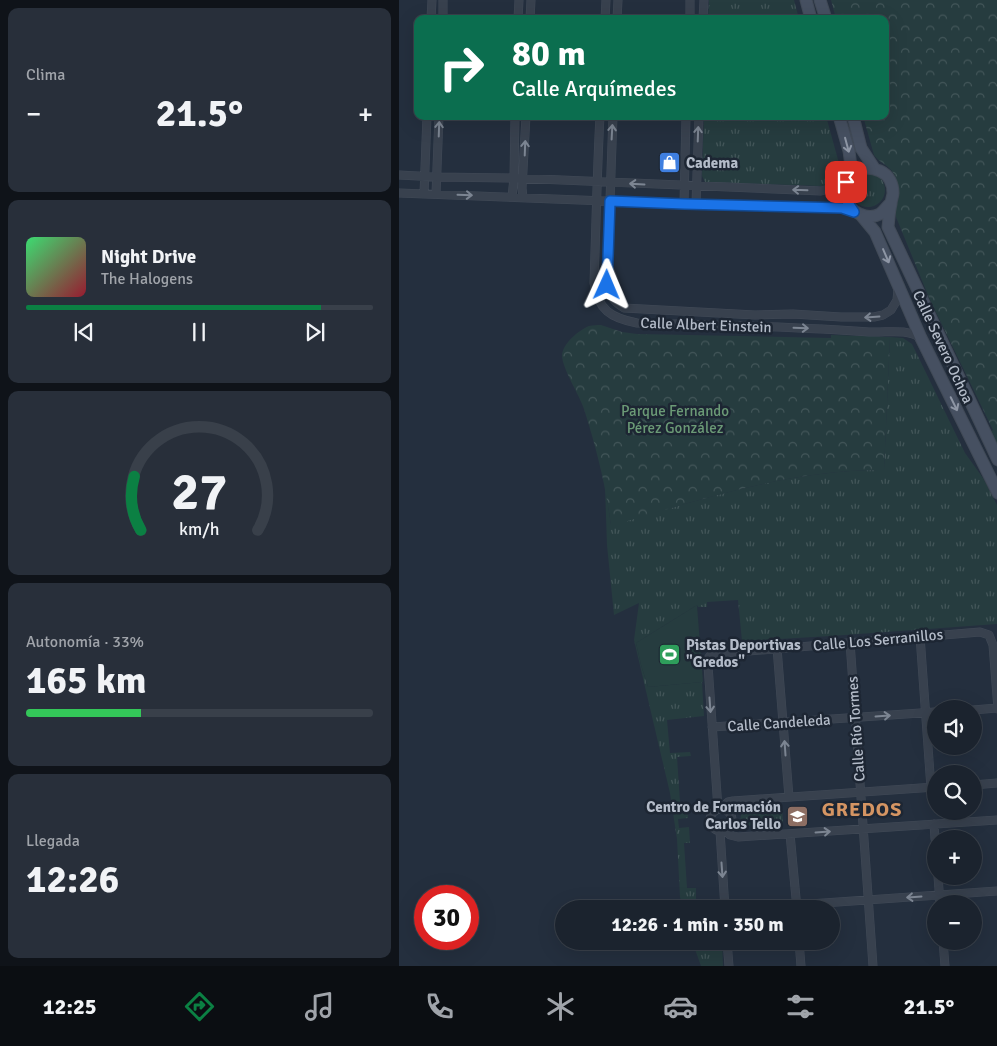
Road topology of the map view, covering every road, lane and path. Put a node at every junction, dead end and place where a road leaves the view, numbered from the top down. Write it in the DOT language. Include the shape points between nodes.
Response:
graph roads {
  1 [pos="432,0"];
  2 [pos="443,0"];
  3 [pos="519,0"];
  4 [pos="531,0"];
  5 [pos="606,0"];
  6 [pos="618,0"];
  7 [pos="690,0"];
  8 [pos="704,0"];
  9 [pos="806,0"];
  10 [pos="820,0"];
  11 [pos="431,15"];
  12 [pos="443,15"];
  13 [pos="518,15"];
  14 [pos="530,15"];
  15 [pos="605,15"];
  16 [pos="617,15"];
  17 [pos="689,15"];
  18 [pos="703,15"];
  19 [pos="810,15"];
  20 [pos="825,15"];
  21 [pos="427,120"];
  22 [pos="439,120"];
  23 [pos="515,120"];
  24 [pos="526,120"];
  25 [pos="600,120"];
  26 [pos="613,120"];
  27 [pos="686,120"];
  28 [pos="699,120"];
  29 [pos="840,120"];
  30 [pos="854,120"];
  31 [pos="874,168"];
  32 [pos="399,175"];
  33 [pos="424,176"];
  34 [pos="437,177"];
  35 [pos="514,178"];
  36 [pos="849,178"];
  37 [pos="523,179"];
  38 [pos="597,181"];
  39 [pos="610,182"];
  40 [pos="684,186"];
  41 [pos="696,186"];
  42 [pos="399,193"];
  43 [pos="424,194"];
  44 [pos="436,194"];
  45 [pos="512,197"];
  46 [pos="523,198"];
  47 [pos="597,200"];
  48 [pos="610,201"];
  49 [pos="891,203"];
  50 [pos="684,204"];
  51 [pos="696,204"];
  52 [pos="857,213"];
  53 [pos="898,284"];
  54 [pos="921,338"];
  55 [pos="997,460"];
  56 [pos="997,493"];
  57 [pos="920,636"];
  58 [pos="849,642"];
  59 [pos="777,648"];
  60 [pos="997,709"];
  61 [pos="982,710"];
  62 [pos="926,713"];
  63 [pos="855,718"];
  64 [pos="783,723"];
  65 [pos="712,727"];
  66 [pos="931,765"];
  67 [pos="997,783"];
  68 [pos="982,784"];
  69 [pos="927,788"];
  70 [pos="861,792"];
  71 [pos="789,797"];
  72 [pos="720,809"];
  73 [pos="997,820"];
  74 [pos="934,824"];
  75 [pos="863,829"];
  76 [pos="934,830"];
  77 [pos="722,831"];
  78 [pos="791,834"];
  79 [pos="938,885"];
  80 [pos="997,891"];
  81 [pos="939,895"];
  82 [pos="927,896"];
  83 [pos="725,900"];
  84 [pos="796,900"];
  85 [pos="869,900"];
  86 [pos="840,903"];
  87 [pos="728,950"];
  88 [pos="800,950"];
  89 [pos="944,950"];
  90 [pos="729,966"];
  91 [pos="801,966"];
  92 [pos="873,966"];
  93 [pos="945,966"];
  1 -- 11 [label="street"];
  2 -- 12 [label="street"];
  3 -- 13 [label="street"];
  4 -- 14 [label="street"];
  5 -- 15 [label="street"];
  6 -- 16 [label="street"];
  7 -- 17 [label="street"];
  8 -- 18 [label="street"];
  9 -- 19 [label="main road"];
  10 -- 20 [label="main road"];
  21 -- 33 [label="street"];
  34 -- 22 [label="street, one-way"];
  23 -- 35 [label="street"];
  37 -- 24 [label="street, one-way"];
  25 -- 38 [label="street, Calle Albert Einstein"];
  39 -- 26 [label="street, one-way"];
  27 -- 40 [label="street"];
  41 -- 28 [label="street, one-way"];
  29 -- 36 [label="main road, one-way" via="849,151"];
  30 -- 31 [label="main road" via="861,148"];
  31 -- 36 [label="main road" via="857,170"];
  31 -- 49 [label="main road" via="891,181"];
  32 -- 33 [label="street"];
  33 -- 34 [label="street"];
  33 -- 43 [label="street"];
  34 -- 35 [label="street"];
  34 -- 44 [label="street"];
  35 -- 37 [label="street"];
  35 -- 45 [label="street"];
  36 -- 41 [label="street, one-way" via="837,187 821,191"];
  36 -- 52 [label="main road" via="845,198"];
  37 -- 38 [label="street"];
  37 -- 46 [label="street"];
  38 -- 39 [label="street"];
  38 -- 47 [label="street, Calle Albert Einstein"];
  40 -- 39 [label="street, one-way"];
  39 -- 48 [label="street"];
  40 -- 41 [label="street"];
  40 -- 50 [label="street"];
  41 -- 51 [label="street"];
  42 -- 43 [label="street"];
  43 -- 44 [label="street"];
  44 -- 45 [label="street, one-way"];
  45 -- 46 [label="street"];
  46 -- 47 [label="street"];
  47 -- 48 [label="street"];
  47 -- 54 [label="street, Calle Albert Einstein, one-way" via="595,292 602,306 615,317 637,323 903,331"];
  48 -- 50 [label="street"];
  53 -- 48 [label="street, Calle Albert Einstein, one-way" via="897,300 891,310 874,317 624,308 615,303 607,285"];
  49 -- 52 [label="main road" via="880,214"];
  49 -- 55 [label="main road, Calle Severo Ochoa" via="888,227"];
  50 -- 51 [label="street"];
  51 -- 52 [label="street" via="842,208"];
  52 -- 53 [label="main road, Calle Severo Ochoa, one-way" via="875,232"];
  53 -- 54 [label="main road, Calle Severo Ochoa"];
  54 -- 56 [label="main road, Calle Severo Ochoa, one-way"];
  57 -- 58 [label="street, Calle Los Serranillos"];
  57 -- 60 [label="street, Calle Los Serranillos" via="980,632 989,635 993,645"];
  57 -- 62 [label="street"];
  58 -- 59 [label="street, Calle Los Serranillos"];
  58 -- 63 [label="street, Calle Río Tormes"];
  59 -- 64 [label="street"];
  59 -- 65 [label="street, Calle Los Serranillos, one-way" via="719,653 709,657"];
  60 -- 61 [label="street"];
  63 -- 62 [label="street, Calle Candeleda, one-way"];
  62 -- 66 [label="street"];
  63 -- 64 [label="street, Calle Candeleda"];
  63 -- 70 [label="street, Calle Río Tormes"];
  64 -- 65 [label="street, Calle Candeleda"];
  71 -- 64 [label="street, one-way"];
  65 -- 72 [label="street"];
  67 -- 68 [label="street"];
  69 -- 70 [label="street"];
  70 -- 71 [label="street"];
  70 -- 75 [label="street, Calle Río Tormes"];
  71 -- 72 [label="street" via="733,801"];
  72 -- 77 [label="street" via="728,811 732,819 731,825"];
  72 -- 77 [label="street" via="711,813 709,821 713,828"];
  73 -- 74 [label="street"];
  74 -- 75 [label="street"];
  74 -- 76 [label="street"];
  78 -- 75 [label="street, one-way"];
  75 -- 85 [label="street, Calle Río Tormes"];
  77 -- 78 [label="street" via="738,837"];
  77 -- 83 [label="street, one-way"];
  78 -- 84 [label="street"];
  79 -- 81 [label="street"];
  80 -- 81 [label="street"];
  82 -- 85 [label="street, one-way"];
  85 -- 86 [label="street"];
  85 -- 92 [label="street, Calle Río Tormes"];
  87 -- 90 [label="street"];
  88 -- 91 [label="street"];
  89 -- 93 [label="street"];
}
